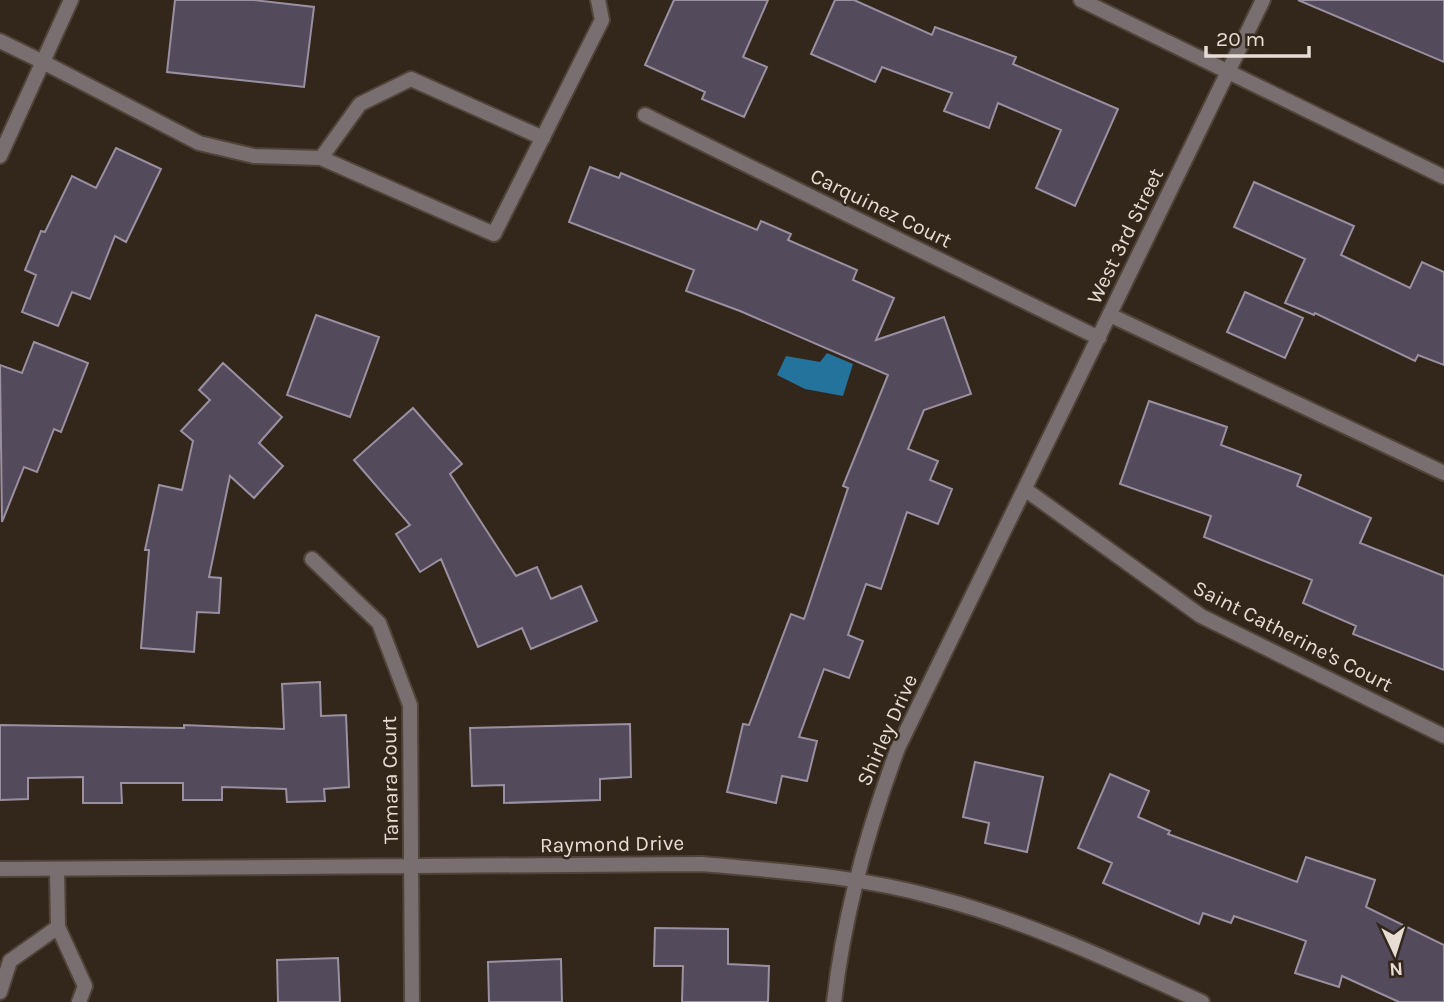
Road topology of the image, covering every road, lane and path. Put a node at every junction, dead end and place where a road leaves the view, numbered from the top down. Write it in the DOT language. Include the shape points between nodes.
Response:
graph roads {
  1 [pos="71,0"];
  2 [pos="598,0"];
  3 [pos="1081,0"];
  4 [pos="1263,0"];
  5 [pos="0,41"];
  6 [pos="41,61"];
  7 [pos="1229,70"];
  8 [pos="645,115"];
  9 [pos="543,138"];
  10 [pos="0,156"];
  11 [pos="321,158"];
  12 [pos="1444,177"];
  13 [pos="1110,315"];
  14 [pos="1099,338"];
  15 [pos="1444,473"];
  16 [pos="1026,491"];
  17 [pos="312,559"];
  18 [pos="1444,736"];
  19 [pos="412,867"];
  20 [pos="0,869"];
  21 [pos="57,870"];
  22 [pos="855,880"];
  23 [pos="58,927"];
  24 [pos="0,992"];
  25 [pos="79,1002"];
  26 [pos="412,1002"];
  27 [pos="834,1002"];
  28 [pos="1202,1002"];
  1 -- 6 [label="street"];
  2 -- 9 [label="street" via="602,20"];
  3 -- 7 [label="street"];
  4 -- 7 [label="street, West 3rd Street"];
  5 -- 6 [label="street"];
  6 -- 10 [label="street"];
  6 -- 11 [label="street" via="199,143 254,156"];
  7 -- 12 [label="street"];
  7 -- 13 [label="street, West 3rd Street"];
  8 -- 14 [label="street, Carquinez Court"];
  9 -- 11 [label="street" via="411,79 360,103"];
  9 -- 11 [label="street" via="494,234"];
  13 -- 14 [label="street, West 3rd Street"];
  13 -- 15 [label="street"];
  14 -- 16 [label="street, West 3rd Street"];
  16 -- 18 [label="street, Saint Catherine's Court" via="1200,616"];
  16 -- 22 [label="street, Shirley Drive" via="898,748"];
  17 -- 19 [label="street, Tamara Court" via="379,623 410,705"];
  19 -- 21 [label="street, Raymond Drive"];
  19 -- 22 [label="street, Raymond Drive" via="702,864"];
  19 -- 26 [label="street, Tamara Court"];
  20 -- 21 [label="street, Raymond Drive"];
  21 -- 23 [label="street"];
  22 -- 27 [label="street, Shirley Drive"];
  22 -- 28 [label="street, Raymond Drive" via="934,896 1049,933"];
  23 -- 24 [label="street" via="10,961"];
  23 -- 25 [label="street" via="85,986"];
}
